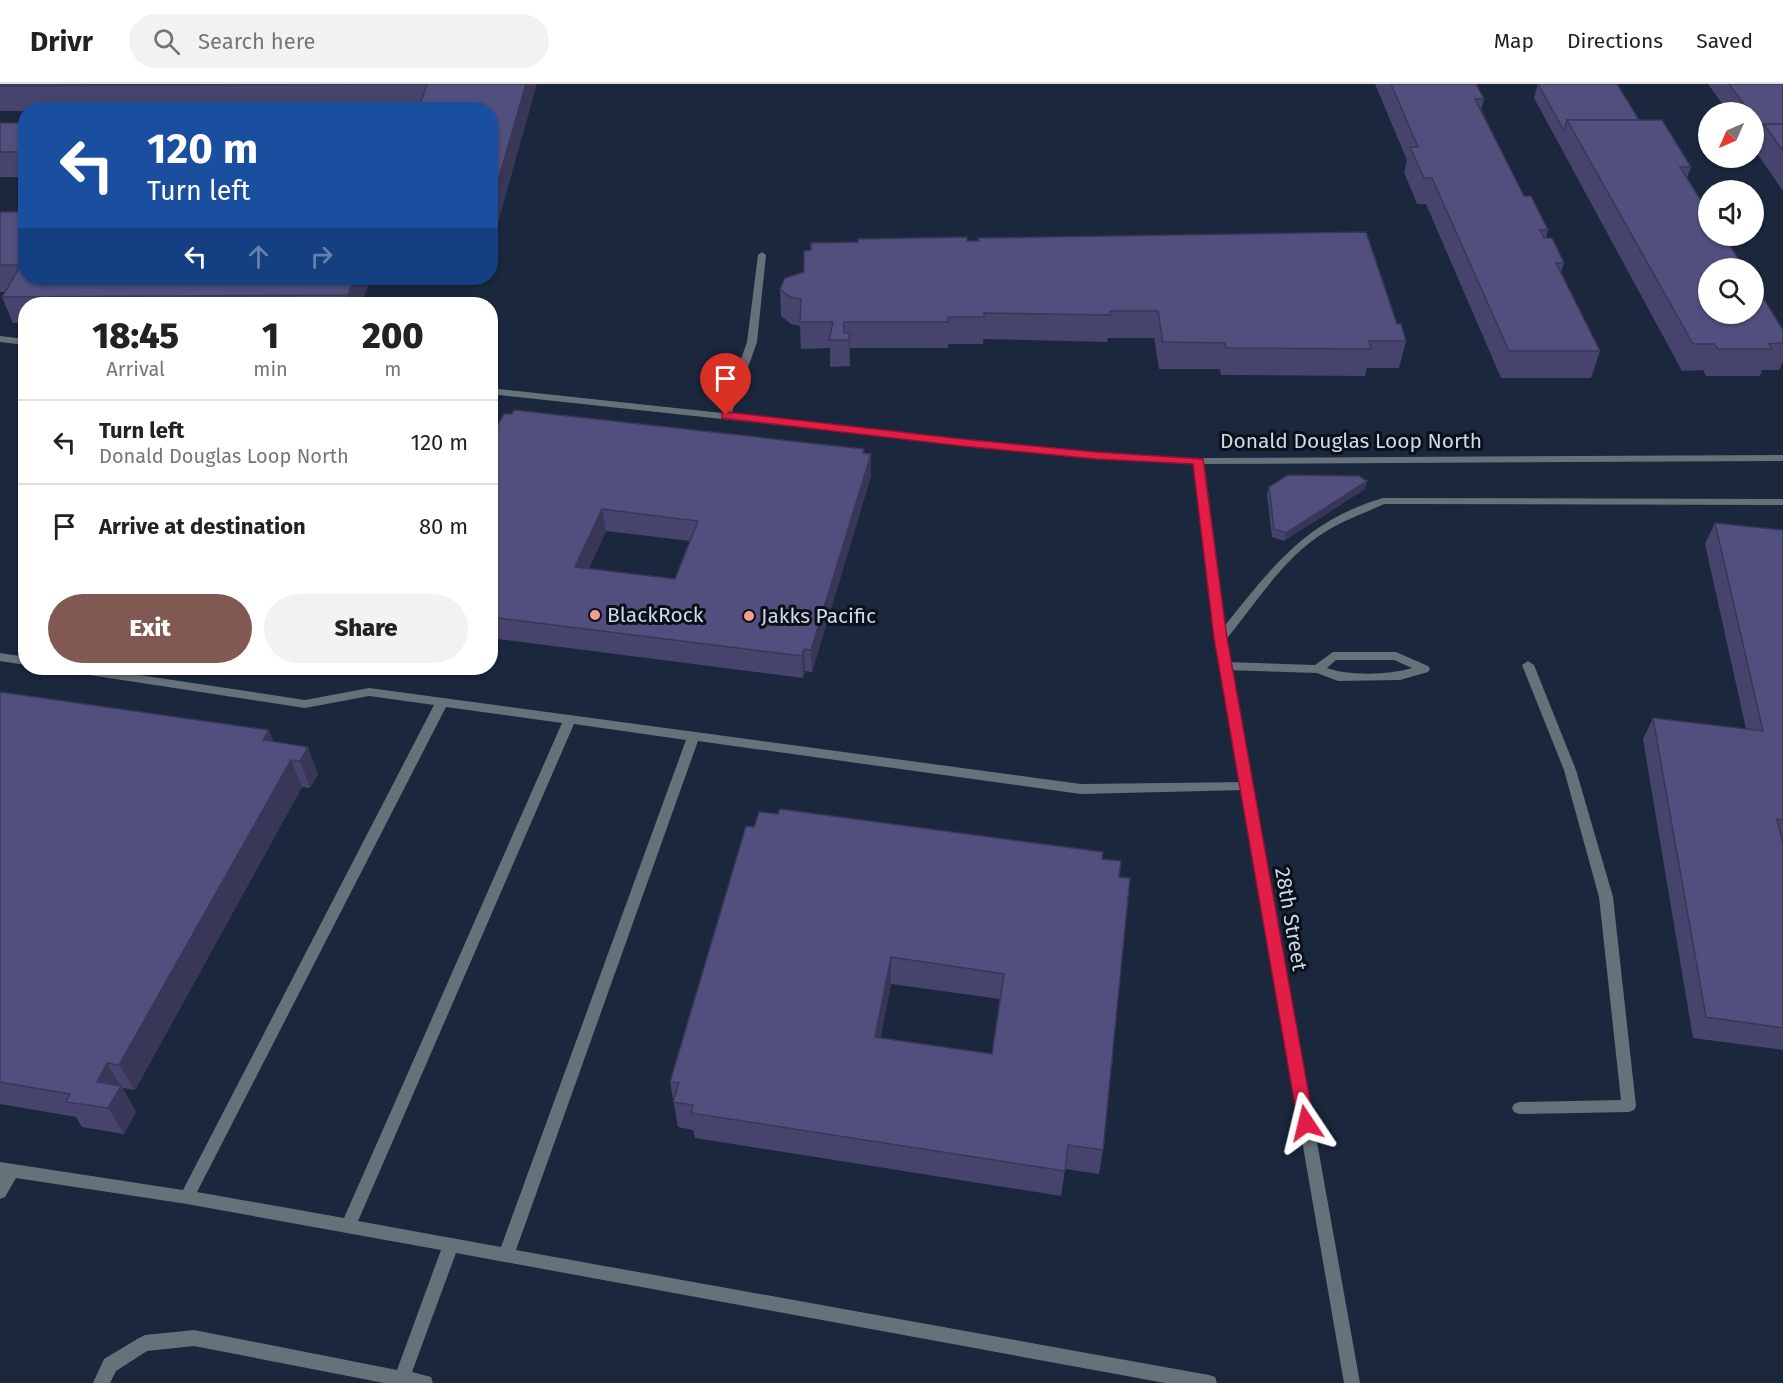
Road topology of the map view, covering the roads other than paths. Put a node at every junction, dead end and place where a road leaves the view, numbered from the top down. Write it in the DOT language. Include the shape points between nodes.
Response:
graph roads {
  1 [pos="762,255"];
  2 [pos="0,339"];
  3 [pos="18,341"];
  4 [pos="498,392"];
  5 [pos="726,415"];
  6 [pos="1783,458"];
  7 [pos="1198,461"];
  8 [pos="1783,502"];
  9 [pos="1221,638"];
  10 [pos="0,657"];
  11 [pos="18,660"];
  12 [pos="1528,665"];
  13 [pos="1226,666"];
  14 [pos="1318,669"];
  15 [pos="116,675"];
  16 [pos="442,702"];
  17 [pos="570,719"];
  18 [pos="694,735"];
  19 [pos="1246,785"];
  20 [pos="1519,1108"];
  21 [pos="6,1170"];
  22 [pos="0,1192"];
  23 [pos="187,1197"];
  24 [pos="348,1226"];
  25 [pos="451,1245"];
  26 [pos="507,1255"];
  27 [pos="402,1378"];
  28 [pos="101,1383"];
  29 [pos="425,1383"];
  30 [pos="1209,1383"];
  31 [pos="1352,1383"];
  1 -- 5 [label="street" via="752,342"];
  2 -- 3 [label="street"];
  4 -- 5 [label="street, Donald Douglas Loop North"];
  5 -- 7 [label="street, Donald Douglas Loop North" via="962,443"];
  6 -- 7 [label="street, Donald Douglas Loop North"];
  7 -- 9 [label="street, 28th Street"];
  8 -- 9 [label="street" via="1383,501 1319,531 1295,552"];
  9 -- 13 [label="street, 28th Street"];
  10 -- 11 [label="street"];
  12 -- 20 [label="street" via="1570,770 1606,897 1629,1107"];
  13 -- 14 [label="street"];
  13 -- 19 [label="street, 28th Street"];
  14 -- 14 [label="street" via="1338,677 1400,676 1424,669 1395,656 1333,656"];
  15 -- 16 [label="street" via="305,704 369,692"];
  16 -- 17 [label="street"];
  16 -- 23 [label="street"];
  17 -- 18 [label="street"];
  17 -- 24 [label="street"];
  18 -- 19 [label="street" via="1081,789"];
  18 -- 26 [label="street"];
  19 -- 31 [label="street, 28th Street"];
  21 -- 22 [label="street"];
  21 -- 23 [label="street"];
  23 -- 24 [label="street"];
  24 -- 25 [label="street"];
  25 -- 26 [label="street"];
  25 -- 27 [label="street"];
  26 -- 30 [label="street"];
  27 -- 28 [label="street" via="194,1338 145,1343 110,1365"];
  27 -- 29 [label="street"];
}
